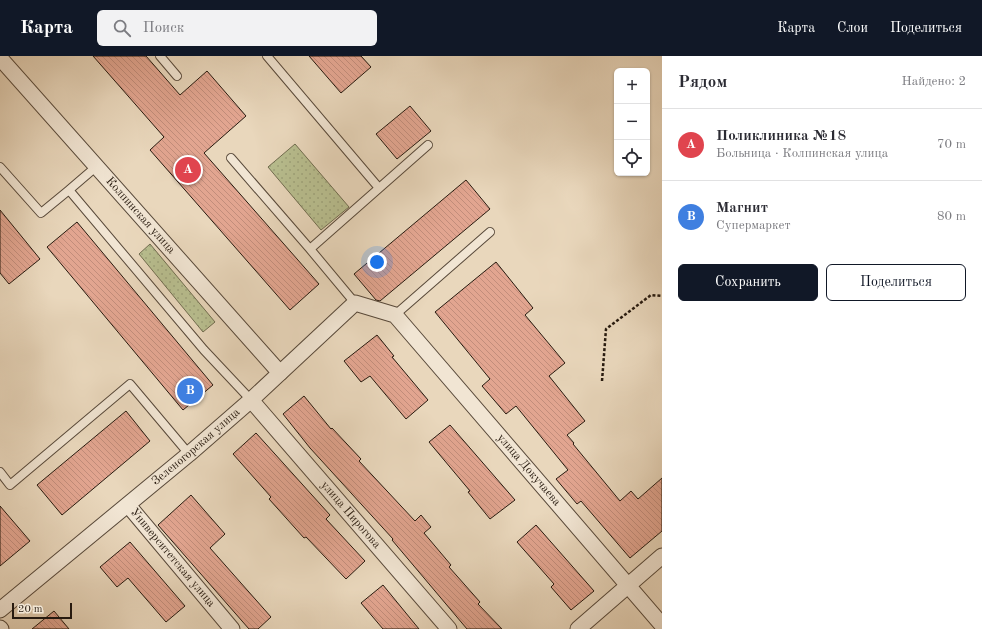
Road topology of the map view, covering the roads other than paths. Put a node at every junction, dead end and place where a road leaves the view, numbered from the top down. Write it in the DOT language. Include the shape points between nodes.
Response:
graph roads {
  1 [pos="160,56"];
  2 [pos="267,56"];
  3 [pos="0,58"];
  4 [pos="177,76"];
  5 [pos="428,145"];
  6 [pos="231,158"];
  7 [pos="97,166"];
  8 [pos="0,167"];
  9 [pos="379,188"];
  10 [pos="69,190"];
  11 [pos="490,232"];
  12 [pos="310,249"];
  13 [pos="355,303"];
  14 [pos="395,315"];
  15 [pos="280,373"];
  16 [pos="251,400"];
  17 [pos="189,454"];
  18 [pos="0,472"];
  19 [pos="128,505"];
  20 [pos="662,556"];
  21 [pos="628,586"];
  22 [pos="0,610"];
  23 [pos="662,625"];
  24 [pos="232,629"];
  25 [pos="449,629"];
  26 [pos="578,629"];
  1 -- 4 [label="lane"];
  2 -- 9 [label="lane"];
  3 -- 7 [label="street, Колпинская улица"];
  5 -- 9 [label="lane"];
  6 -- 12 [label="lane"];
  7 -- 10 [label="lane"];
  7 -- 15 [label="street, Колпинская улица"];
  8 -- 10 [label="lane" via="41,214"];
  9 -- 12 [label="lane"];
  10 -- 16 [label="lane" via="204,350"];
  11 -- 14 [label="lane"];
  12 -- 13 [label="lane"];
  13 -- 14 [label="street"];
  13 -- 15 [label="street, Зеленогорская улица"];
  14 -- 21 [label="street, улица Докучаева"];
  15 -- 16 [label="street, Зеленогорская улица"];
  16 -- 17 [label="street, Зеленогорская улица"];
  16 -- 25 [label="street, улица Пирогова"];
  17 -- 18 [label="lane" via="130,384 10,485"];
  17 -- 19 [label="street, Зеленогорская улица"];
  19 -- 22 [label="street, Зеленогорская улица"];
  19 -- 24 [label="street, Университетская улица"];
  20 -- 21 [label="street"];
  21 -- 23 [label="street, улица Докучаева"];
  21 -- 26 [label="street"];
}
